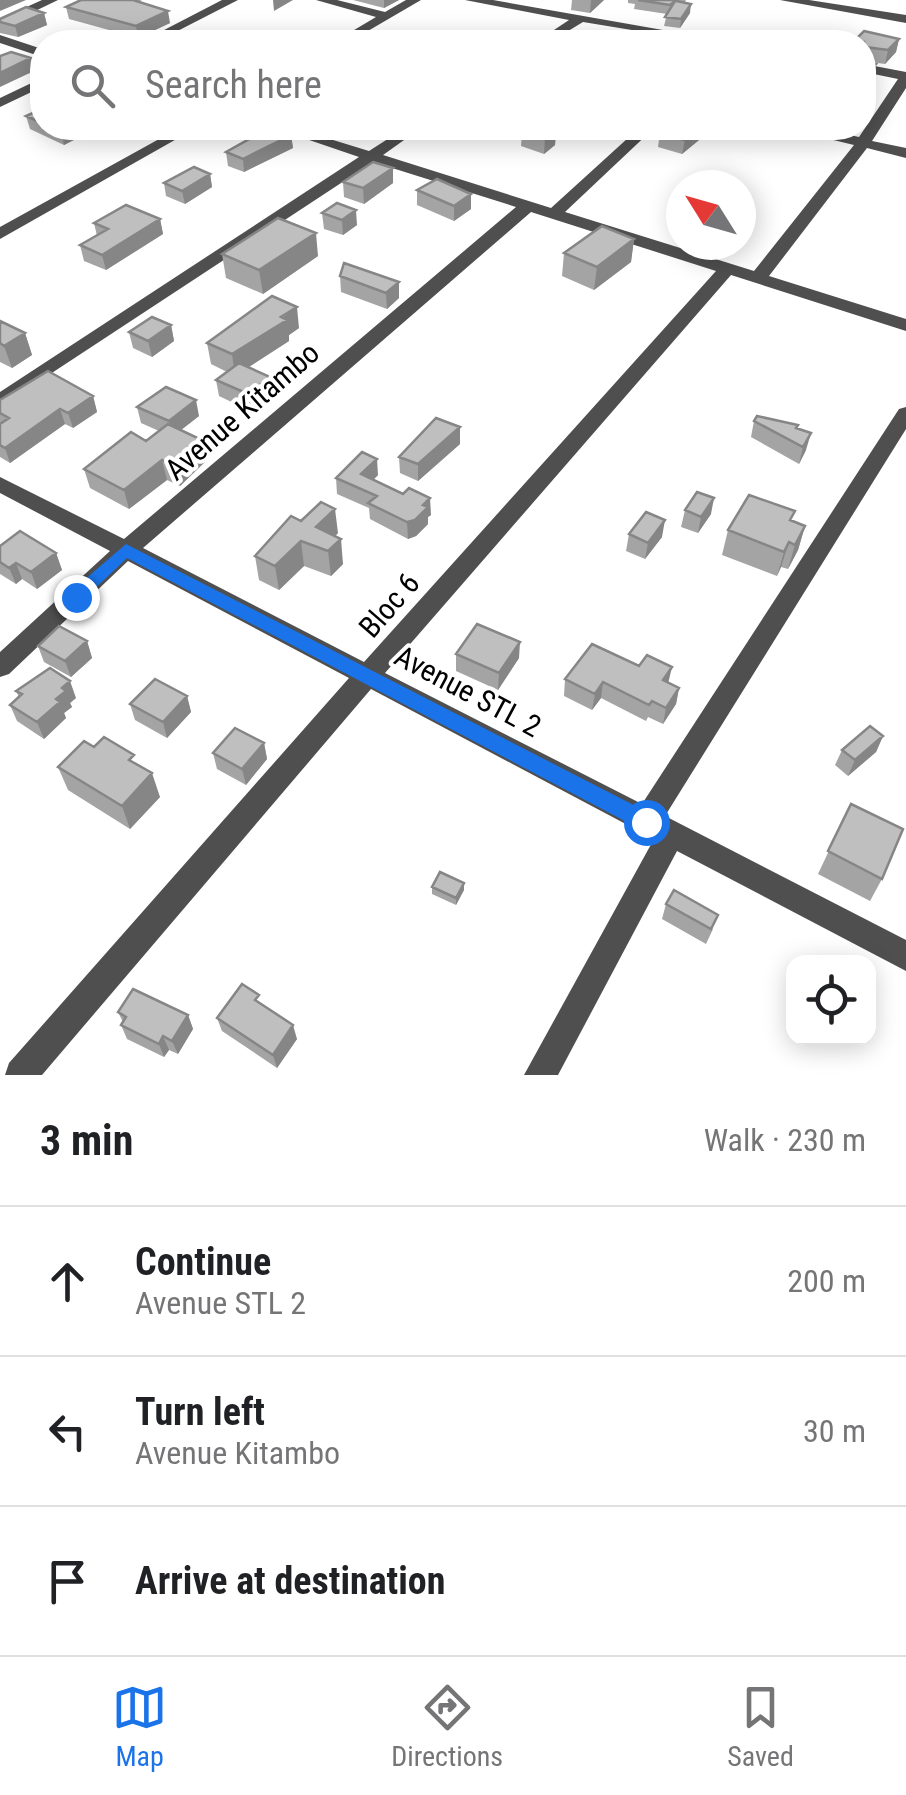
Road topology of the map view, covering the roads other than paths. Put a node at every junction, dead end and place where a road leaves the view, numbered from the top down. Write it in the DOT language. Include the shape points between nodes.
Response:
graph roads {
  1 [pos="52,0"];
  2 [pos="232,0"];
  3 [pos="322,0"];
  4 [pos="416,0"];
  5 [pos="472,0"];
  6 [pos="786,0"];
  7 [pos="387,16"];
  8 [pos="580,18"];
  9 [pos="906,19"];
  10 [pos="0,24"];
  11 [pos="171,30"];
  12 [pos="362,30"];
  13 [pos="561,30"];
  14 [pos="653,30"];
  15 [pos="0,40"];
  16 [pos="30,49"];
  17 [pos="876,70"];
  18 [pos="906,76"];
  19 [pos="30,88"];
  20 [pos="0,102"];
  21 [pos="876,123"];
  22 [pos="168,140"];
  23 [pos="319,140"];
  24 [pos="397,140"];
  25 [pos="634,140"];
  26 [pos="851,140"];
  27 [pos="865,140"];
  28 [pos="863,143"];
  29 [pos="906,153"];
  30 [pos="372,157"];
  31 [pos="528,205"];
  32 [pos="554,214"];
  33 [pos="0,234"];
  34 [pos="728,268"];
  35 [pos="758,278"];
  36 [pos="906,325"];
  37 [pos="0,402"];
  38 [pos="906,413"];
  39 [pos="0,484"];
  40 [pos="126,550"];
  41 [pos="0,667"];
  42 [pos="369,676"];
  43 [pos="658,828"];
  44 [pos="906,956"];
  45 [pos="21,1075"];
  46 [pos="540,1075"];
  1 -- 10 [label="street"];
  2 -- 11 [label="street"];
  3 -- 7 [label="street"];
  4 -- 7 [label="street"];
  5 -- 8 [label="street"];
  6 -- 9 [label="street"];
  7 -- 12 [label="street"];
  8 -- 13 [label="street"];
  8 -- 14 [label="street"];
  15 -- 16 [label="street"];
  17 -- 18 [label="street"];
  18 -- 21 [label="street"];
  19 -- 20 [label="street"];
  22 -- 33 [label="street"];
  23 -- 30 [label="street"];
  24 -- 30 [label="street"];
  25 -- 32 [label="street"];
  26 -- 28 [label="street"];
  27 -- 28 [label="street"];
  28 -- 29 [label="street"];
  28 -- 35 [label="street"];
  30 -- 31 [label="street"];
  30 -- 37 [label="street"];
  31 -- 32 [label="street"];
  31 -- 40 [label="street, Avenue Kitambo"];
  32 -- 34 [label="street"];
  34 -- 35 [label="street"];
  34 -- 42 [label="street, Bloc 6"];
  35 -- 36 [label="street"];
  38 -- 43 [label="street"];
  39 -- 40 [label="street, Avenue STL 2"];
  40 -- 41 [label="street, Avenue Kitambo"];
  40 -- 42 [label="street, Avenue STL 2"];
  42 -- 43 [label="street, Avenue STL 2"];
  42 -- 45 [label="street, Bloc 6"];
  43 -- 44 [label="street, Avenue STL 2"];
  43 -- 46 [label="street"];
}
